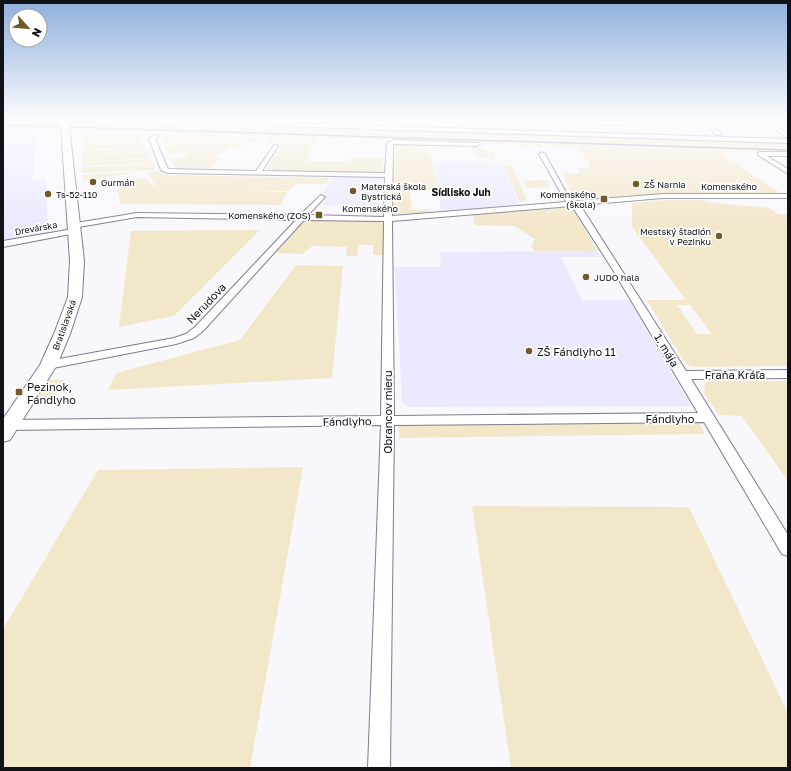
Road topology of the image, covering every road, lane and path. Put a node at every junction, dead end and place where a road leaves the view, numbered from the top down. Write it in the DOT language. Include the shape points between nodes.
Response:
graph roads {
  1 [pos="67,156"];
  2 [pos="159,156"];
  3 [pos="268,156"];
  4 [pos="390,156"];
  5 [pos="543,156"];
  6 [pos="763,156"];
  7 [pos="258,172"];
  8 [pos="788,172"];
  9 [pos="388,175"];
  10 [pos="788,196"];
  11 [pos="321,197"];
  12 [pos="573,204"];
  13 [pos="303,216"];
  14 [pos="388,219"];
  15 [pos="73,229"];
  16 [pos="3,244"];
  17 [pos="48,365"];
  18 [pos="788,374"];
  19 [pos="682,375"];
  20 [pos="708,417"];
  21 [pos="387,420"];
  22 [pos="6,430"];
  23 [pos="788,549"];
  24 [pos="379,768"];
  1 -- 15 [label="main road, Bratislavská"];
  2 -- 7 [label="street" via="164,170"];
  3 -- 7 [label="street"];
  4 -- 9 [label="street, Obrancov mieru"];
  5 -- 12 [label="street, 1. mája" via="566,199"];
  6 -- 8 [label="street"];
  7 -- 9 [label="street"];
  9 -- 14 [label="street, Obrancov mieru"];
  10 -- 12 [label="street, Komenského" via="663,196"];
  11 -- 13 [label="street, Nerudova"];
  12 -- 14 [label="street, Komenského"];
  12 -- 19 [label="street, 1. mája" via="600,240"];
  13 -- 14 [label="street, Komenského"];
  13 -- 15 [label="street, Komenského" via="137,215"];
  13 -- 17 [label="street, Nerudova" via="190,336 164,344"];
  14 -- 21 [label="street, Obrancov mieru"];
  15 -- 16 [label="street, Drevárska"];
  15 -- 17 [label="main road, Bratislavská" via="77,261 75,297"];
  17 -- 22 [label="main road, Bratislavská"];
  18 -- 19 [label="street, Fraňa Kráľa"];
  19 -- 20 [label="street, 1. mája"];
  20 -- 21 [label="street, Fándlyho"];
  20 -- 23 [label="street, 1. mája"];
  21 -- 22 [label="street, Fándlyho"];
  21 -- 24 [label="street, Obrancov mieru"];
}
